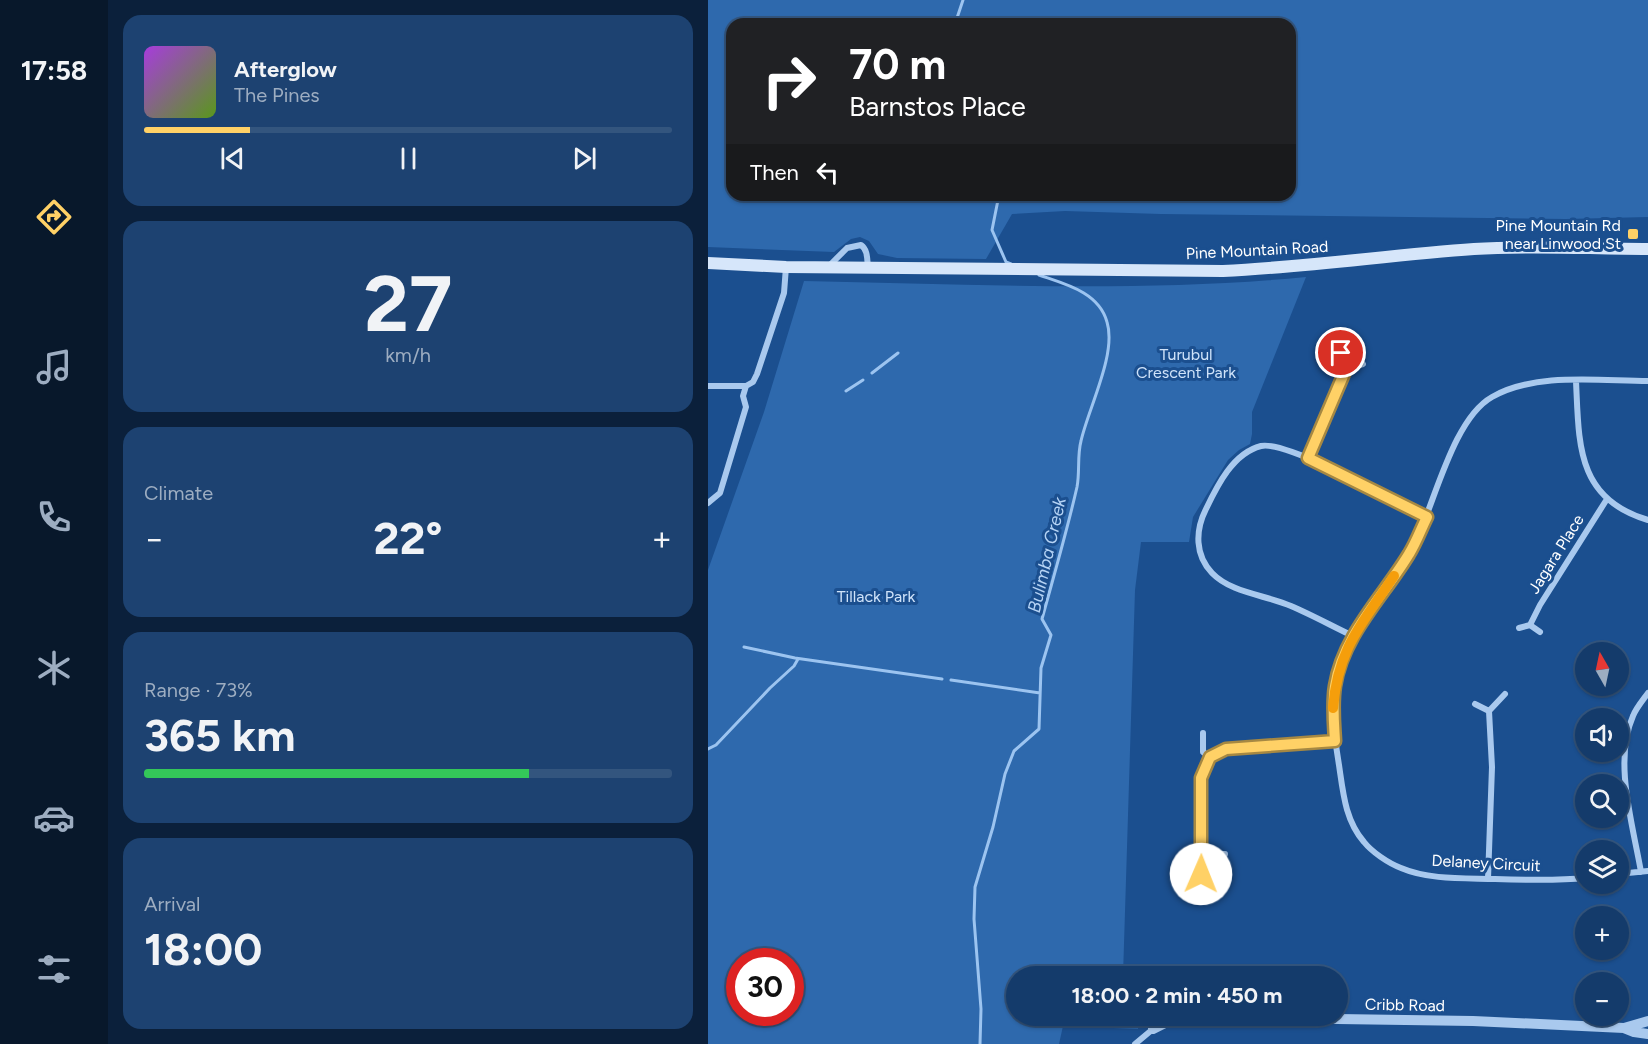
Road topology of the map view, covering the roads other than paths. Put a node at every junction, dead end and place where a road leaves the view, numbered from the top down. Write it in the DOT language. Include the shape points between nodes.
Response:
graph roads {
  1 [pos="1648,249"];
  2 [pos="708,262"];
  3 [pos="786,267"];
  4 [pos="828,267"];
  5 [pos="868,268"];
  6 [pos="1341,353"];
  7 [pos="1363,364"];
  8 [pos="1346,369"];
  9 [pos="1576,381"];
  10 [pos="1648,381"];
  11 [pos="708,386"];
  12 [pos="746,386"];
  13 [pos="1308,458"];
  14 [pos="1607,499"];
  15 [pos="708,503"];
  16 [pos="1427,517"];
  17 [pos="1648,520"];
  18 [pos="1530,625"];
  19 [pos="1519,628"];
  20 [pos="1540,632"];
  21 [pos="1353,636"];
  22 [pos="1648,693"];
  23 [pos="1505,694"];
  24 [pos="1475,704"];
  25 [pos="1489,711"];
  26 [pos="1203,733"];
  27 [pos="1335,741"];
  28 [pos="1210,757"];
  29 [pos="1201,854"];
  30 [pos="1225,854"];
  31 [pos="1644,871"];
  32 [pos="1629,873"];
  33 [pos="1201,874"];
  34 [pos="1488,879"];
  35 [pos="1575,879"];
  36 [pos="1648,1021"];
  37 [pos="1624,1028"];
  38 [pos="1153,1029"];
  39 [pos="1648,1034"];
  40 [pos="1135,1044"];
  1 -- 5 [label="main road, Pine Mountain Road" via="1473,249 1251,269"];
  2 -- 3 [label="main road, Pine Mountain Road"];
  3 -- 4 [label="main road, Pine Mountain Road"];
  3 -- 12 [label="street" via="784,293 757,374"];
  4 -- 5 [label="main road, Pine Mountain Road"];
  4 -- 5 [label="street" via="847,248 861,245 867,253"];
  6 -- 8 [label="street"];
  7 -- 8 [label="street"];
  8 -- 13 [label="street"];
  9 -- 10 [label="street, Delaney Circuit"];
  9 -- 14 [label="street" via="1580,443 1586,469"];
  9 -- 16 [label="street, Delaney Circuit" via="1537,381 1515,386 1478,408 1465,424 1449,457"];
  11 -- 12 [label="street"];
  12 -- 15 [label="street" via="746,407 720,493"];
  13 -- 16 [label="street"];
  13 -- 21 [label="street" via="1275,446 1262,446 1245,453 1231,466 1199,527 1202,560 1226,584 1290,606"];
  14 -- 17 [label="street"];
  14 -- 18 [label="street, Jagara Place"];
  16 -- 21 [label="street, Delaney Circuit" via="1410,553"];
  18 -- 19 [label="street"];
  18 -- 20 [label="street"];
  21 -- 27 [label="street, Delaney Circuit" via="1335,686"];
  22 -- 31 [label="street" via="1633,715 1626,738 1624,773"];
  23 -- 25 [label="street"];
  24 -- 25 [label="street"];
  25 -- 34 [label="street" via="1492,767"];
  26 -- 28 [label="street" via="1203,752"];
  27 -- 28 [label="street" via="1226,749"];
  27 -- 34 [label="street, Delaney Circuit" via="1350,821 1364,843 1400,868 1444,877"];
  28 -- 29 [label="street" via="1201,778"];
  29 -- 30 [label="street"];
  29 -- 33 [label="street"];
  31 -- 32 [label="street"];
  34 -- 35 [label="street, Delaney Circuit"];
  36 -- 37 [label="street, Cribb Road"];
  37 -- 38 [label="street, Cribb Road" via="1473,1021 1192,1017 1171,1020"];
  37 -- 39 [label="street, Cribb Road"];
  38 -- 40 [label="street"];
}
